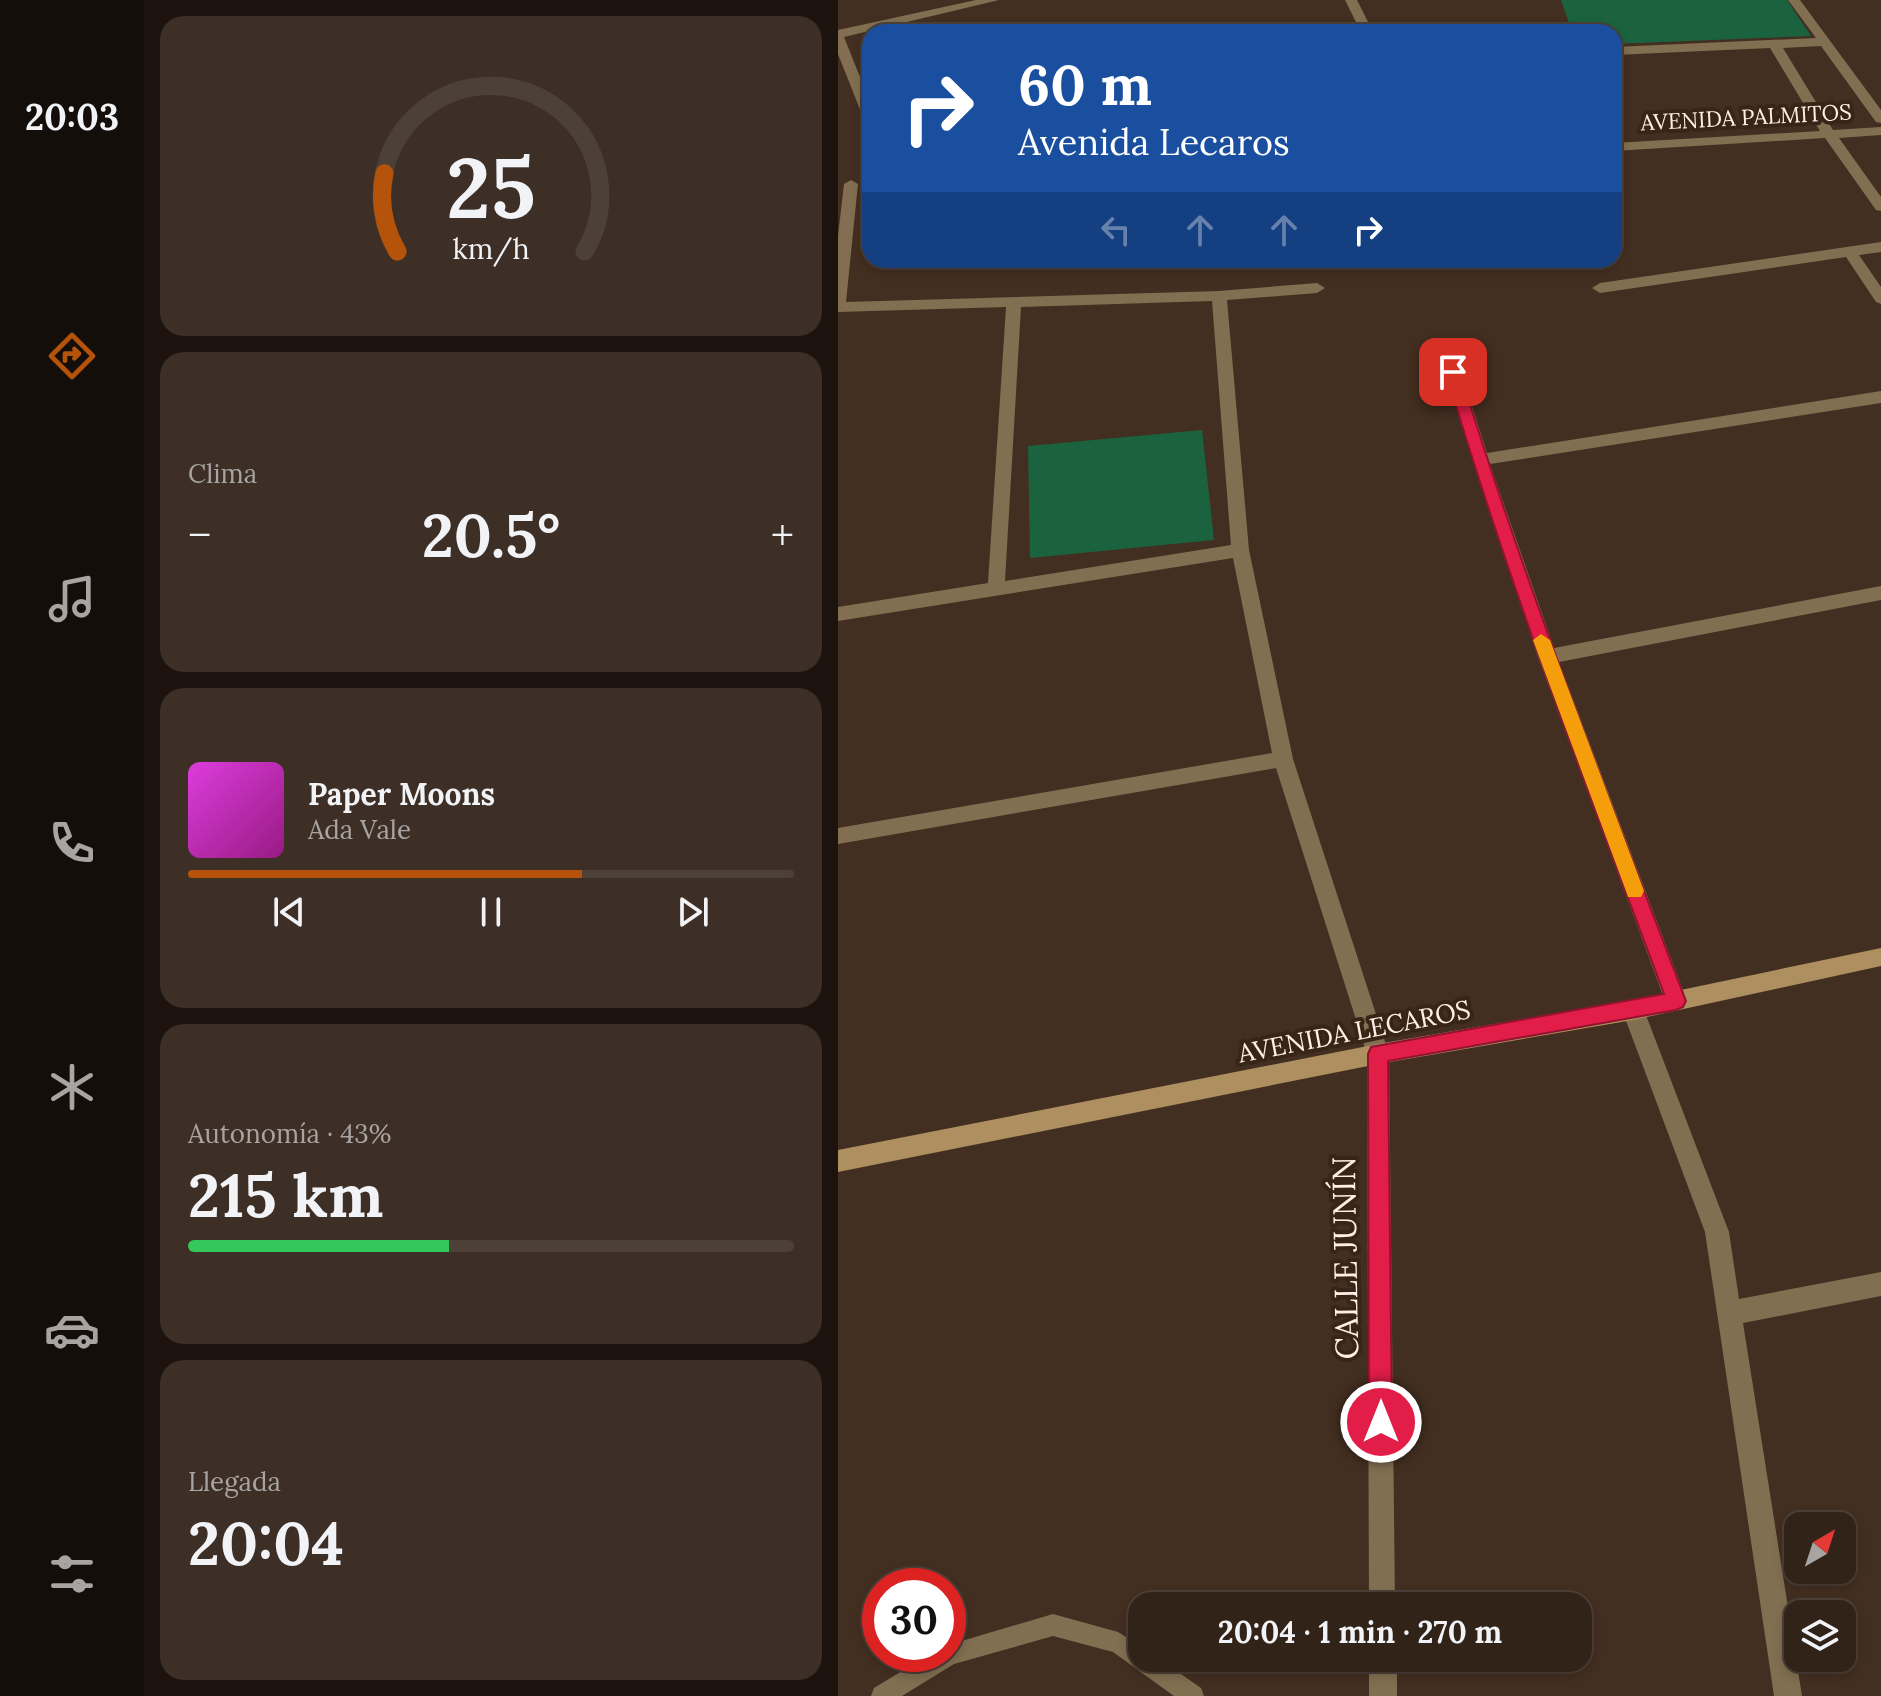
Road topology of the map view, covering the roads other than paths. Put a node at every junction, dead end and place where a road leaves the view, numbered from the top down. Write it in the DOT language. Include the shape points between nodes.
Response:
graph roads {
  1 [pos="993,0"];
  2 [pos="1351,0"];
  3 [pos="1794,0"];
  4 [pos="890,24"];
  5 [pos="1363,24"];
  6 [pos="862,30"];
  7 [pos="838,36"];
  8 [pos="1822,42"];
  9 [pos="1774,44"];
  10 [pos="1622,51"];
  11 [pos="838,77"];
  12 [pos="854,77"];
  13 [pos="862,98"];
  14 [pos="1881,119"];
  15 [pos="1881,131"];
  16 [pos="1829,134"];
  17 [pos="1622,147"];
  18 [pos="844,184"];
  19 [pos="1881,207"];
  20 [pos="1881,247"];
  21 [pos="1850,252"];
  22 [pos="1317,288"];
  23 [pos="1600,288"];
  24 [pos="1219,296"];
  25 [pos="1881,299"];
  26 [pos="1014,302"];
  27 [pos="838,305"];
  28 [pos="1453,372"];
  29 [pos="1881,397"];
  30 [pos="1480,460"];
  31 [pos="1240,550"];
  32 [pos="996,589"];
  33 [pos="1881,593"];
  34 [pos="838,614"];
  35 [pos="1547,657"];
  36 [pos="1283,759"];
  37 [pos="838,836"];
  38 [pos="1881,957"];
  39 [pos="1676,1001"];
  40 [pos="1633,1010"];
  41 [pos="1378,1054"];
  42 [pos="838,1161"];
  43 [pos="1881,1284"];
  44 [pos="1731,1313"];
  45 [pos="1382,1592"];
  46 [pos="1383,1672"];
  47 [pos="882,1696"];
  48 [pos="1193,1696"];
  49 [pos="1383,1696"];
  50 [pos="1788,1696"];
  1 -- 4 [label="street"];
  2 -- 5 [label="street"];
  3 -- 8 [label="street"];
  6 -- 7 [label="street"];
  7 -- 12 [label="street"];
  8 -- 9 [label="street"];
  8 -- 14 [label="street"];
  9 -- 10 [label="street"];
  9 -- 16 [label="street"];
  11 -- 12 [label="street"];
  12 -- 13 [label="street"];
  15 -- 16 [label="street, AVENIDA PALMITOS"];
  16 -- 17 [label="street, AVENIDA PALMITOS"];
  16 -- 19 [label="street"];
  18 -- 27 [label="street"];
  20 -- 21 [label="street"];
  21 -- 23 [label="street"];
  21 -- 25 [label="street"];
  22 -- 24 [label="street"];
  24 -- 26 [label="street"];
  24 -- 31 [label="street, CALLE JUNÍN"];
  26 -- 27 [label="street"];
  26 -- 32 [label="street"];
  28 -- 30 [label="street"];
  29 -- 30 [label="street"];
  30 -- 35 [label="street"];
  31 -- 32 [label="street"];
  31 -- 36 [label="street, CALLE JUNÍN"];
  32 -- 34 [label="street"];
  33 -- 35 [label="street"];
  35 -- 39 [label="street"];
  36 -- 37 [label="street"];
  36 -- 41 [label="street, CALLE JUNÍN"];
  38 -- 39 [label="street, AVENIDA LECAROS"];
  39 -- 40 [label="street, AVENIDA LECAROS"];
  40 -- 41 [label="street, AVENIDA LECAROS"];
  40 -- 44 [label="street" via="1717,1232"];
  41 -- 42 [label="street, AVENIDA LECAROS"];
  41 -- 45 [label="street, CALLE JUNÍN"];
  43 -- 44 [label="street"];
  44 -- 50 [label="street"];
  46 -- 49 [label="street"];
  47 -- 48 [label="lane" via="949,1655 1053,1625 1118,1643"];
}
